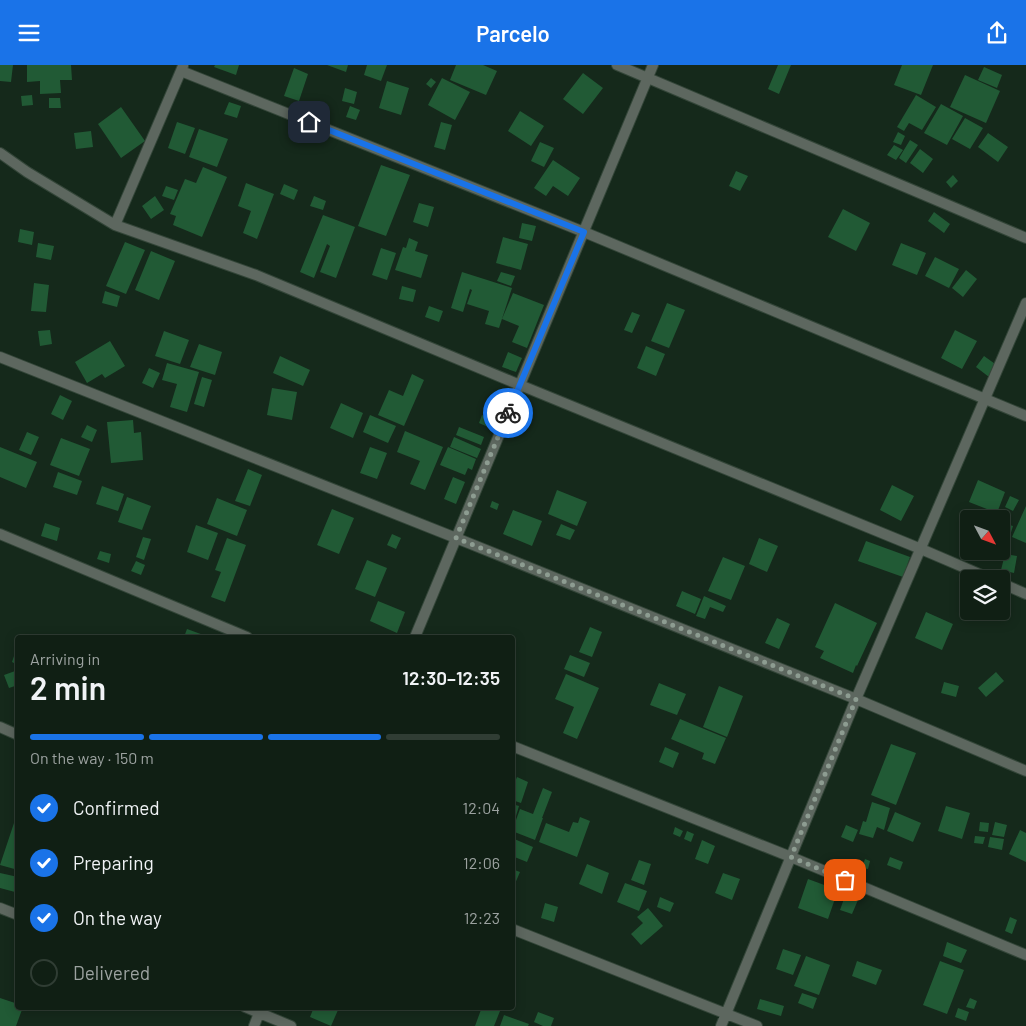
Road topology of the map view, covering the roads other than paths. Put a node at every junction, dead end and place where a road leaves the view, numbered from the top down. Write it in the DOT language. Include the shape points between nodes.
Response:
graph roads {
  1 [pos="617,65"];
  2 [pos="653,65"];
  3 [pos="182,68"];
  4 [pos="647,78"];
  5 [pos="0,153"];
  6 [pos="115,225"];
  7 [pos="584,232"];
  8 [pos="1026,238"];
  9 [pos="1026,303"];
  10 [pos="0,357"];
  11 [pos="520,385"];
  12 [pos="985,399"];
  13 [pos="1026,416"];
  14 [pos="0,534"];
  15 [pos="456,538"];
  16 [pos="921,549"];
  17 [pos="970,570"];
  18 [pos="1010,587"];
  19 [pos="1026,594"];
  20 [pos="242,635"];
  21 [pos="416,635"];
  22 [pos="856,699"];
  23 [pos="0,727"];
  24 [pos="15,734"];
  25 [pos="515,747"];
  26 [pos="1026,771"];
  27 [pos="791,857"];
  28 [pos="0,908"];
  29 [pos="15,914"];
  30 [pos="515,930"];
  31 [pos="1026,955"];
  32 [pos="260,1010"];
  33 [pos="726,1013"];
  34 [pos="254,1026"];
  35 [pos="291,1026"];
  36 [pos="721,1026"];
  37 [pos="757,1026"];
  1 -- 4 [label="street"];
  2 -- 4 [label="street"];
  3 -- 6 [label="street"];
  3 -- 7 [label="street"];
  4 -- 7 [label="street"];
  4 -- 8 [label="street"];
  5 -- 6 [label="street"];
  6 -- 11 [label="street" via="256,275"];
  7 -- 11 [label="street"];
  7 -- 12 [label="street"];
  9 -- 12 [label="street"];
  10 -- 15 [label="street"];
  11 -- 15 [label="street"];
  11 -- 16 [label="street"];
  12 -- 13 [label="street"];
  12 -- 16 [label="street"];
  14 -- 20 [label="street"];
  15 -- 21 [label="street"];
  15 -- 22 [label="street"];
  16 -- 17 [label="street"];
  16 -- 22 [label="street"];
  18 -- 19 [label="street"];
  22 -- 26 [label="street"];
  22 -- 27 [label="street"];
  23 -- 24 [label="street"];
  25 -- 27 [label="street"];
  27 -- 31 [label="street"];
  27 -- 33 [label="street"];
  28 -- 29 [label="street"];
  30 -- 33 [label="street"];
  32 -- 34 [label="street"];
  32 -- 35 [label="street"];
  33 -- 36 [label="street"];
  33 -- 37 [label="street"];
}
